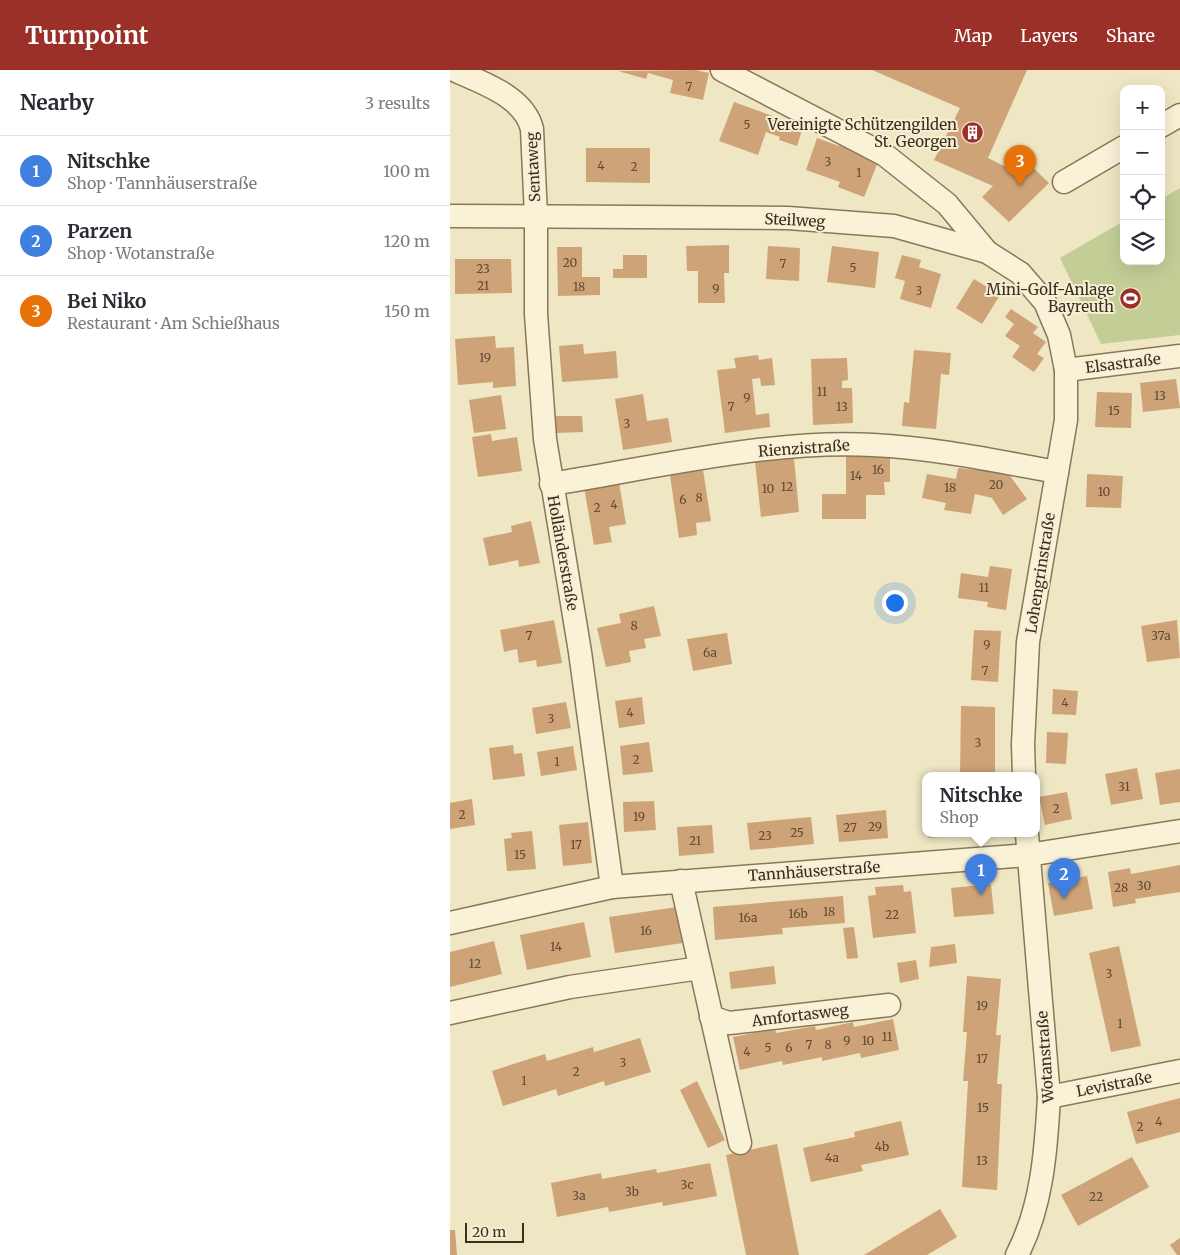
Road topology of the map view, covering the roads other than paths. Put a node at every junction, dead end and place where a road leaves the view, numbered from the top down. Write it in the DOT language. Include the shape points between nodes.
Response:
graph roads {
  1 [pos="454,70"];
  2 [pos="722,70"];
  3 [pos="1180,115"];
  4 [pos="1165,124"];
  5 [pos="1120,150"];
  6 [pos="1064,182"];
  7 [pos="450,216"];
  8 [pos="536,216"];
  9 [pos="987,252"];
  10 [pos="1180,356"];
  11 [pos="1066,370"];
  12 [pos="1057,472"];
  13 [pos="551,484"];
  14 [pos="1024,772"];
  15 [pos="1180,831"];
  16 [pos="1028,844"];
  17 [pos="681,881"];
  18 [pos="612,888"];
  19 [pos="450,923"];
  20 [pos="700,968"];
  21 [pos="889,1005"];
  22 [pos="450,1013"];
  23 [pos="711,1017"];
  24 [pos="1180,1071"];
  25 [pos="1049,1097"];
  26 [pos="740,1143"];
  27 [pos="1017,1255"];
  1 -- 8 [label="street, Sentaweg" via="518,103 529,117"];
  2 -- 9 [label="street" via="885,155 947,204"];
  3 -- 4 [label="street"];
  5 -- 6 [label="street"];
  7 -- 8 [label="street, Steilweg"];
  8 -- 9 [label="street, Steilweg" via="788,218 894,226"];
  8 -- 13 [label="street, Holländerstraße" via="540,391"];
  9 -- 11 [label="street, Steilweg" via="1020,273 1046,302 1059,335"];
  10 -- 11 [label="street, Elsastraße"];
  11 -- 12 [label="street, Lohengrinstraße" via="1066,420"];
  12 -- 13 [label="street, Rienzistraße" via="954,454 873,445 807,446 745,452"];
  12 -- 14 [label="street, Lohengrinstraße" via="1028,642"];
  13 -- 18 [label="street, Holländerstraße" via="580,652"];
  15 -- 16 [label="street, Tannhäuserstraße"];
  16 -- 17 [label="street, Tannhäuserstraße"];
  16 -- 25 [label="street, Wotanstraße"];
  17 -- 18 [label="street, Tannhäuserstraße"];
  17 -- 20 [label="street"];
  18 -- 19 [label="street, Tannhäuserstraße"];
  20 -- 22 [label="street" via="570,988"];
  20 -- 23 [label="street"];
  21 -- 23 [label="street, Amfortasweg" via="729,1024"];
  23 -- 26 [label="street"];
  24 -- 25 [label="street, Levistraße"];
  25 -- 27 [label="street, Wotanstraße" via="1040,1186 1027,1237"];
}
